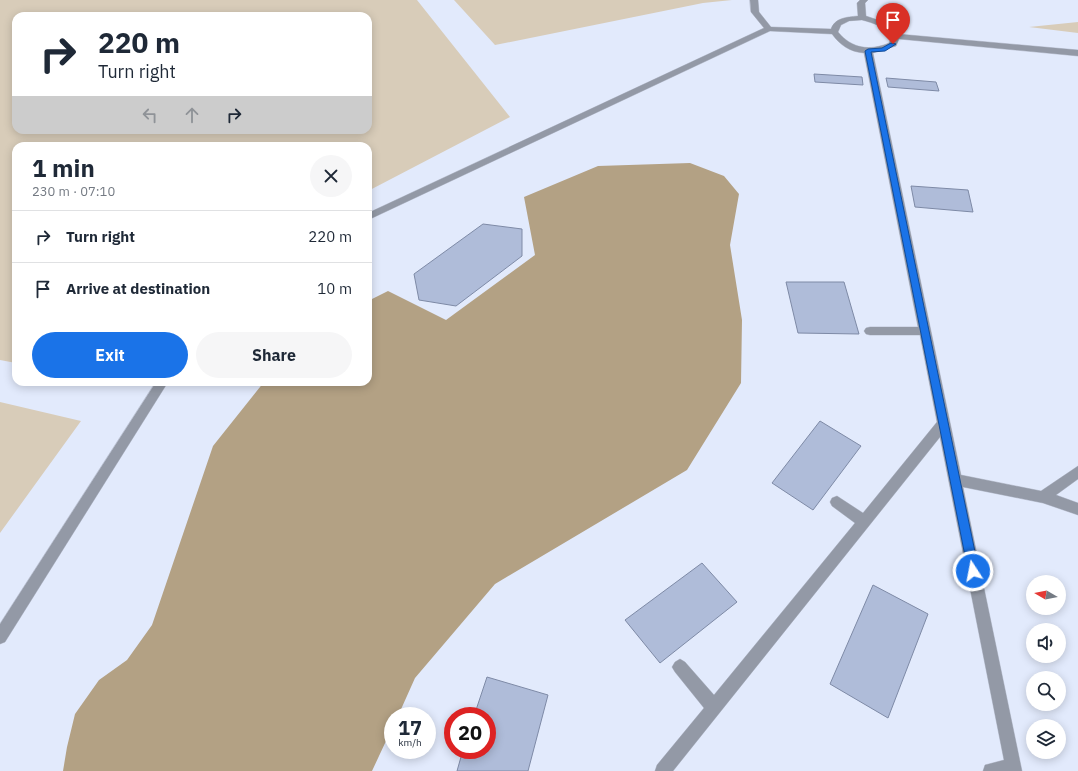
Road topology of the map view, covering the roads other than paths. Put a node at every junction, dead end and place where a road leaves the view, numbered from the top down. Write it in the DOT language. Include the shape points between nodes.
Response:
graph roads {
  1 [pos="754,0"];
  2 [pos="864,0"];
  3 [pos="862,18"];
  4 [pos="769,29"];
  5 [pos="834,32"];
  6 [pos="896,36"];
  7 [pos="868,51"];
  8 [pos="1078,53"];
  9 [pos="372,215"];
  10 [pos="870,331"];
  11 [pos="924,331"];
  12 [pos="159,386"];
  13 [pos="944,423"];
  14 [pos="1078,472"];
  15 [pos="955,480"];
  16 [pos="1043,497"];
  17 [pos="837,502"];
  18 [pos="1078,509"];
  19 [pos="864,522"];
  20 [pos="0,637"];
  21 [pos="680,667"];
  22 [pos="714,707"];
  23 [pos="1014,769"];
  24 [pos="663,771"];
  25 [pos="991,771"];
  1 -- 4 [label="lane" via="756,12"];
  2 -- 3 [label="lane" via="861,3"];
  3 -- 5 [label="lane" via="847,19 837,24"];
  3 -- 6 [label="lane" via="877,21 890,28"];
  4 -- 5 [label="lane"];
  4 -- 9 [label="lane"];
  5 -- 7 [label="lane" via="839,40"];
  6 -- 7 [label="lane" via="893,44 883,50"];
  6 -- 8 [label="lane"];
  7 -- 11 [label="lane"];
  10 -- 11 [label="lane"];
  11 -- 13 [label="lane"];
  12 -- 20 [label="lane"];
  13 -- 15 [label="lane"];
  13 -- 19 [label="lane"];
  14 -- 16 [label="lane"];
  15 -- 16 [label="lane"];
  15 -- 23 [label="lane"];
  16 -- 18 [label="lane"];
  17 -- 19 [label="lane"];
  19 -- 22 [label="lane"];
  21 -- 22 [label="lane"];
  22 -- 24 [label="lane"];
  23 -- 25 [label="lane"];
}
